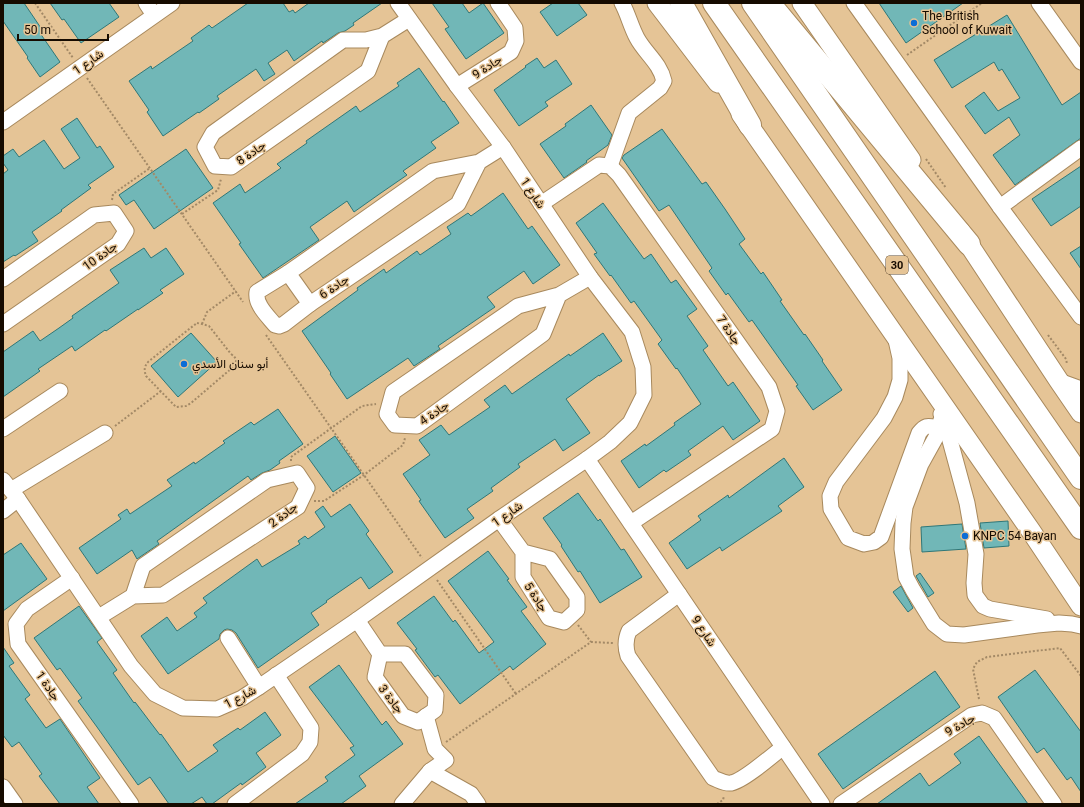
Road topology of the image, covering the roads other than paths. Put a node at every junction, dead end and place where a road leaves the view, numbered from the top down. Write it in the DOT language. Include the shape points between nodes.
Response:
graph roads {
  1 [pos="172,3"];
  2 [pos="398,3"];
  3 [pos="498,3"];
  4 [pos="622,3"];
  5 [pos="657,3"];
  6 [pos="681,3"];
  7 [pos="714,3"];
  8 [pos="753,3"];
  9 [pos="769,3"];
  10 [pos="802,3"];
  11 [pos="854,3"];
  12 [pos="1039,3"];
  13 [pos="150,9"];
  14 [pos="410,19"];
  15 [pos="382,36"];
  16 [pos="1081,62"];
  17 [pos="458,86"];
  18 [pos="4,118"];
  19 [pos="750,125"];
  20 [pos="503,147"];
  21 [pos="1081,148"];
  22 [pos="479,162"];
  23 [pos="610,166"];
  24 [pos="541,204"];
  25 [pos="1000,207"];
  26 [pos="969,244"];
  27 [pos="288,273"];
  28 [pos="590,277"];
  29 [pos="3,279"];
  30 [pos="559,295"];
  31 [pos="310,304"];
  32 [pos="1081,317"];
  33 [pos="3,324"];
  34 [pos="897,339"];
  35 [pos="1059,381"];
  36 [pos="1081,389"];
  37 [pos="60,391"];
  38 [pos="1081,413"];
  39 [pos="940,422"];
  40 [pos="3,429"];
  41 [pos="105,434"];
  42 [pos="586,459"];
  43 [pos="1081,478"];
  44 [pos="11,490"];
  45 [pos="3,511"];
  46 [pos="498,519"];
  47 [pos="630,523"];
  48 [pos="1081,528"];
  49 [pos="523,552"];
  50 [pos="72,578"];
  51 [pos="679,594"];
  52 [pos="133,596"];
  53 [pos="1081,606"];
  54 [pos="99,617"];
  55 [pos="357,620"];
  56 [pos="1076,625"];
  57 [pos="228,638"];
  58 [pos="380,654"];
  59 [pos="276,675"];
  60 [pos="259,687"];
  61 [pos="426,716"];
  62 [pos="783,747"];
  63 [pos="430,771"];
  64 [pos="3,787"];
  65 [pos="15,804"];
  66 [pos="131,804"];
  67 [pos="235,804"];
  68 [pos="402,804"];
  69 [pos="478,804"];
  70 [pos="822,804"];
  71 [pos="841,804"];
  72 [pos="1054,804"];
  1 -- 13 [label="street, شارع 1"];
  2 -- 14 [label="street, شارع 1"];
  3 -- 17 [label="street, جادة 9" via="515,28 516,42 511,52"];
  4 -- 23 [label="street" via="637,39 656,64 664,81 660,88 629,113"];
  5 -- 19 [label="main road"];
  6 -- 19 [label="highway"];
  7 -- 48 [label="highway, 30"];
  8 -- 43 [label="highway, 30"];
  9 -- 26 [label="highway"];
  10 -- 26 [label="main road"];
  11 -- 25 [label="street"];
  12 -- 16 [label="street"];
  13 -- 18 [label="street, شارع 1" via="80,68"];
  14 -- 15 [label="street, جادة 8"];
  14 -- 17 [label="street, شارع 1"];
  15 -- 15 [label="street, جادة 8" via="366,40 343,40 213,132 205,147 215,166 231,167 368,71"];
  17 -- 20 [label="street, شارع 1"];
  19 -- 34 [label="main road"];
  20 -- 22 [label="street"];
  20 -- 24 [label="street, شارع 1"];
  21 -- 25 [label="street"];
  22 -- 27 [label="street" via="433,171"];
  22 -- 31 [label="street, جادة 6" via="458,204"];
  23 -- 24 [label="street" via="599,165"];
  23 -- 47 [label="street, جادة 7" via="619,175 769,387 777,411 772,429"];
  24 -- 28 [label="street, شارع 1"];
  25 -- 32 [label="street"];
  26 -- 35 [label="main road"];
  27 -- 31 [label="street, جادة 6"];
  27 -- 31 [label="street" via="257,292 258,303 275,325 279,326"];
  28 -- 30 [label="street"];
  28 -- 42 [label="street, شارع 1" via="632,332 643,367 644,395 630,423 610,442"];
  29 -- 33 [label="street, جادة 10" via="94,215 114,213 126,231 118,244"];
  30 -- 30 [label="street, جادة 4" via="543,334 417,426 395,424 387,414 393,392 518,306"];
  34 -- 39 [label="street"];
  34 -- 39 [label="street" via="900,380 895,397 884,418 836,482 830,496 832,509 848,538 864,544 881,537 919,433 924,427"];
  34 -- 53 [label="main road"];
  35 -- 36 [label="street"];
  35 -- 38 [label="main road"];
  37 -- 40 [label="street"];
  39 -- 56 [label="street" via="948,432 967,503 976,554 975,595 983,606 990,609"];
  39 -- 56 [label="street" via="936,437 921,464 905,507 902,549 906,577 934,624 947,634 964,635 1037,624"];
  41 -- 44 [label="street"];
  42 -- 46 [label="street, شارع 1"];
  42 -- 47 [label="street, شارع 9"];
  44 -- 45 [label="street"];
  44 -- 50 [label="street, شارع 1"];
  46 -- 49 [label="street"];
  46 -- 55 [label="street, شارع 1"];
  47 -- 51 [label="street, شارع 9"];
  49 -- 49 [label="street, جادة 5" via="550,559 577,597 577,610 564,622 549,618 523,577"];
  50 -- 54 [label="street, شارع 1"];
  50 -- 66 [label="street, جادة 1" via="27,609 16,624 18,644"];
  51 -- 62 [label="street, شارع 9"];
  51 -- 62 [label="street" via="629,631 626,638 628,656 713,778 731,783 740,780"];
  52 -- 52 [label="street, جادة 2" via="143,566 267,480 297,473 307,488 298,507 163,595"];
  52 -- 54 [label="street, جادة 2"];
  54 -- 60 [label="street, شارع 1" via="131,666 155,694 183,708 217,709"];
  55 -- 58 [label="street"];
  55 -- 59 [label="street, شارع 1"];
  57 -- 60 [label="street"];
  58 -- 61 [label="street, جادة 3" via="375,677 403,716 418,722"];
  58 -- 61 [label="street" via="405,654 436,695 435,710"];
  59 -- 60 [label="street, شارع 1"];
  59 -- 67 [label="street" via="311,728 310,742 302,754"];
  61 -- 63 [label="street" via="436,749 446,760"];
  62 -- 70 [label="street, شارع 9"];
  63 -- 68 [label="street"];
  63 -- 69 [label="street" via="471,794"];
  64 -- 65 [label="street"];
  71 -- 72 [label="street, جادة 9" via="972,715 982,713 994,718"];
}
